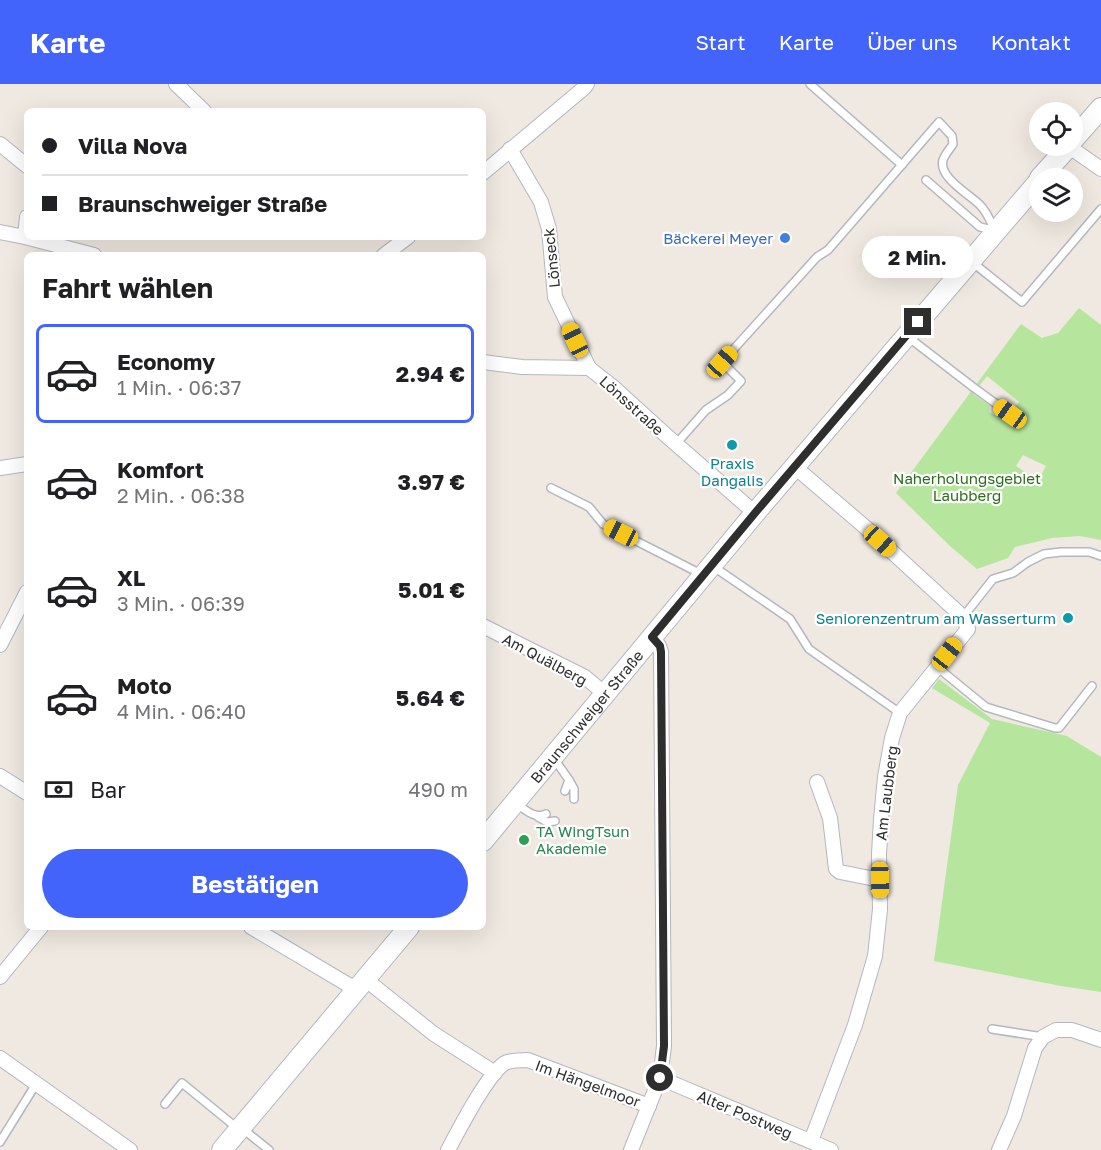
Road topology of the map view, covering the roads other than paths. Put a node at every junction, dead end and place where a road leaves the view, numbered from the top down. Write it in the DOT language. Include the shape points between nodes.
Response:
graph roads {
  1 [pos="176,84"];
  2 [pos="587,84"];
  3 [pos="810,84"];
  4 [pos="201,108"];
  5 [pos="1101,108"];
  6 [pos="1083,128"];
  7 [pos="0,144"];
  8 [pos="510,150"];
  9 [pos="1060,156"];
  10 [pos="1083,156"];
  11 [pos="24,164"];
  12 [pos="902,165"];
  13 [pos="1050,168"];
  14 [pos="1101,169"];
  15 [pos="486,170"];
  16 [pos="926,180"];
  17 [pos="1029,192"];
  18 [pos="1101,209"];
  19 [pos="995,231"];
  20 [pos="0,232"];
  21 [pos="24,237"];
  22 [pos="36,240"];
  23 [pos="399,240"];
  24 [pos="82,252"];
  25 [pos="387,252"];
  26 [pos="970,261"];
  27 [pos="906,335"];
  28 [pos="486,362"];
  29 [pos="589,368"];
  30 [pos="1010,414"];
  31 [pos="676,444"];
  32 [pos="24,464"];
  33 [pos="795,467"];
  34 [pos="0,468"];
  35 [pos="550,488"];
  36 [pos="755,513"];
  37 [pos="1101,556"];
  38 [pos="707,571"];
  39 [pos="24,598"];
  40 [pos="963,617"];
  41 [pos="486,627"];
  42 [pos="652,637"];
  43 [pos="0,645"];
  44 [pos="937,668"];
  45 [pos="1092,686"];
  46 [pos="605,694"];
  47 [pos="900,713"];
  48 [pos="552,757"];
  49 [pos="0,776"];
  50 [pos="569,780"];
  51 [pos="817,782"];
  52 [pos="24,791"];
  53 [pos="564,791"];
  54 [pos="574,799"];
  55 [pos="515,802"];
  56 [pos="546,814"];
  57 [pos="536,816"];
  58 [pos="555,821"];
  59 [pos="486,837"];
  60 [pos="880,880"];
  61 [pos="39,930"];
  62 [pos="257,930"];
  63 [pos="407,930"];
  64 [pos="0,977"];
  65 [pos="366,986"];
  66 [pos="992,1029"];
  67 [pos="1043,1037"];
  68 [pos="1101,1041"];
  69 [pos="0,1058"];
  70 [pos="495,1073"];
  71 [pos="660,1078"];
  72 [pos="36,1084"];
  73 [pos="165,1104"];
  74 [pos="649,1106"];
  75 [pos="240,1128"];
  76 [pos="0,1142"];
  77 [pos="811,1142"];
  78 [pos="130,1150"];
  79 [pos="222,1150"];
  80 [pos="269,1150"];
  81 [pos="448,1150"];
  82 [pos="631,1150"];
  83 [pos="831,1150"];
  84 [pos="999,1150"];
  1 -- 4 [label="street"];
  2 -- 8 [label="street"];
  3 -- 12 [label="lane"];
  5 -- 6 [label="street"];
  7 -- 11 [label="street"];
  8 -- 15 [label="street"];
  8 -- 29 [label="street, Lönseck" via="541,202 549,229 555,297"];
  9 -- 13 [label="street, Braunschweiger Straße"];
  10 -- 14 [label="street"];
  12 -- 19 [label="lane" via="939,122 952,136 953,144 943,167 947,177 980,206"];
  12 -- 31 [label="lane" via="722,362 741,381 706,410"];
  16 -- 19 [label="lane" via="980,226"];
  17 -- 19 [label="street, Braunschweiger Straße"];
  18 -- 26 [label="lane" via="1022,302"];
  19 -- 26 [label="street, Braunschweiger Straße"];
  20 -- 21 [label="street"];
  22 -- 24 [label="street"];
  23 -- 25 [label="street"];
  26 -- 27 [label="street, Braunschweiger Straße"];
  27 -- 30 [label="lane"];
  27 -- 33 [label="street, Braunschweiger Straße"];
  28 -- 29 [label="street, Lönsstraße"];
  29 -- 31 [label="street, Lönsstraße"];
  31 -- 36 [label="street, Lönsstraße"];
  32 -- 34 [label="street"];
  33 -- 36 [label="street, Braunschweiger Straße"];
  33 -- 40 [label="street"];
  35 -- 38 [label="lane" via="589,507 603,524"];
  36 -- 38 [label="street, Braunschweiger Straße"];
  37 -- 40 [label="lane" via="1089,552 1044,554 1013,573 993,579"];
  38 -- 42 [label="street, Braunschweiger Straße"];
  38 -- 47 [label="lane" via="790,619 809,649"];
  39 -- 43 [label="street"];
  40 -- 44 [label="street" via="968,628"];
  41 -- 46 [label="street, Am Quälberg" via="585,676"];
  42 -- 46 [label="street, Braunschweiger Straße"];
  42 -- 71 [label="street" via="661,652 664,1046"];
  44 -- 45 [label="lane" via="987,707 1055,728 1059,728"];
  44 -- 47 [label="street"];
  46 -- 48 [label="street, Braunschweiger Straße"];
  47 -- 60 [label="street, Am Laubberg" via="885,777"];
  48 -- 50 [label="lane"];
  48 -- 55 [label="street, Braunschweiger Straße"];
  49 -- 52 [label="street"];
  50 -- 53 [label="lane"];
  50 -- 54 [label="lane"];
  51 -- 60 [label="street" via="830,818 836,868"];
  55 -- 57 [label="lane"];
  55 -- 59 [label="street, Braunschweiger Straße"];
  56 -- 57 [label="lane"];
  57 -- 58 [label="lane"];
  60 -- 77 [label="street, Am Laubberg" via="878,931 870,975"];
  61 -- 64 [label="street"];
  62 -- 65 [label="street"];
  63 -- 65 [label="street"];
  65 -- 70 [label="street"];
  65 -- 75 [label="street"];
  66 -- 67 [label="lane"];
  67 -- 68 [label="street" via="1056,1030 1072,1030"];
  67 -- 84 [label="street" via="1035,1048"];
  69 -- 72 [label="street"];
  70 -- 74 [label="street, Im Hängelmoor" via="505,1063 528,1060"];
  70 -- 81 [label="street, Im Hängelmoor"];
  71 -- 74 [label="street"];
  71 -- 77 [label="street, Alter Postweg"];
  72 -- 76 [label="lane"];
  72 -- 78 [label="street"];
  73 -- 75 [label="lane" via="182,1083"];
  74 -- 82 [label="street"];
  75 -- 79 [label="street"];
  75 -- 80 [label="lane"];
  77 -- 83 [label="street, Alter Postweg"];
}
